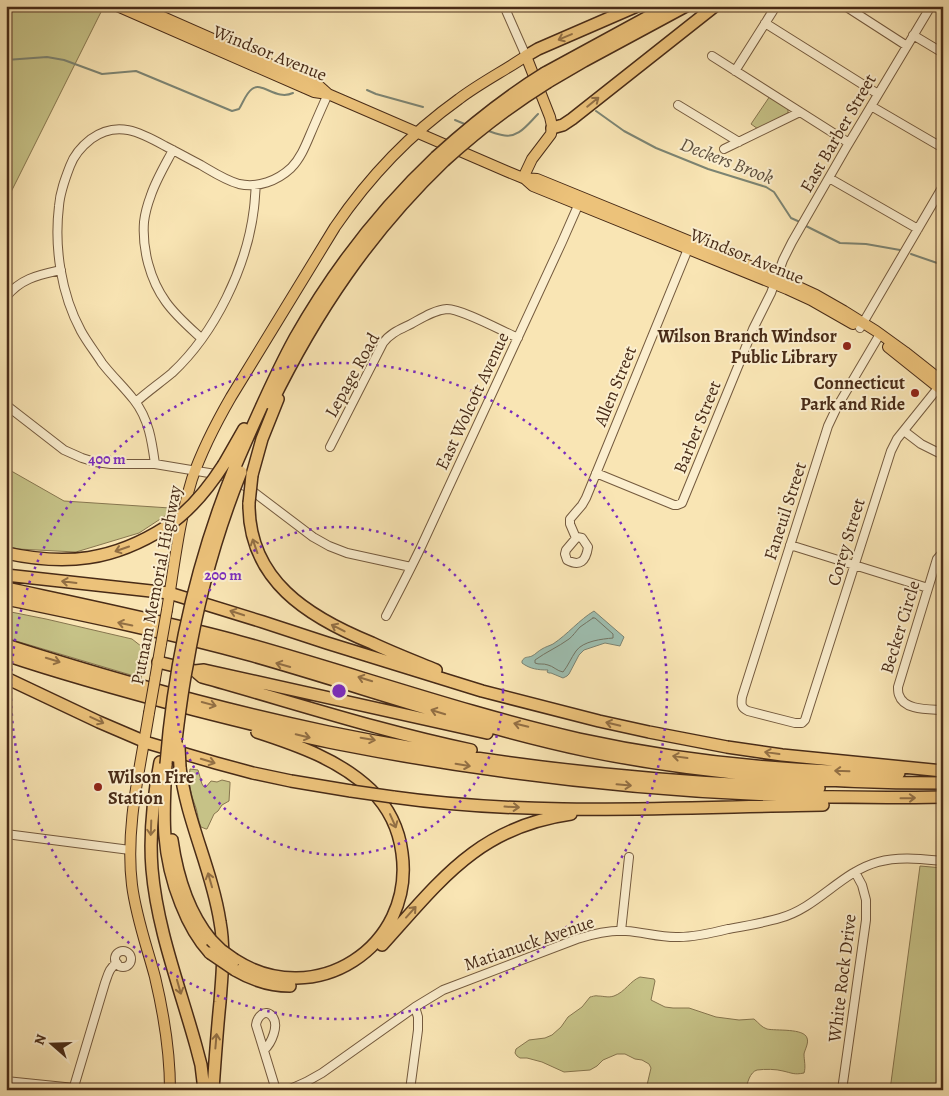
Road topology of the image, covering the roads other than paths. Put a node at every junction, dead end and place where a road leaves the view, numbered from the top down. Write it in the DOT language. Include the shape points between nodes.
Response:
graph roads {
  1 [pos="117,6"];
  2 [pos="138,6"];
  3 [pos="504,6"];
  4 [pos="636,6"];
  5 [pos="668,6"];
  6 [pos="686,6"];
  7 [pos="715,6"];
  8 [pos="776,6"];
  9 [pos="845,6"];
  10 [pos="931,6"];
  11 [pos="765,23"];
  12 [pos="168,24"];
  13 [pos="913,36"];
  14 [pos="907,46"];
  15 [pos="943,53"];
  16 [pos="526,56"];
  17 [pos="712,56"];
  18 [pos="735,71"];
  19 [pos="547,78"];
  20 [pos="328,94"];
  21 [pos="878,94"];
  22 [pos="678,105"];
  23 [pos="871,106"];
  24 [pos="800,112"];
  25 [pos="552,128"];
  26 [pos="416,132"];
  27 [pos="739,142"];
  28 [pos="849,143"];
  29 [pos="943,148"];
  30 [pos="724,149"];
  31 [pos="173,150"];
  32 [pos="523,178"];
  33 [pos="829,178"];
  34 [pos="256,185"];
  35 [pos="943,186"];
  36 [pos="580,201"];
  37 [pos="918,229"];
  38 [pos="689,245"];
  39 [pos="61,270"];
  40 [pos="776,281"];
  41 [pos="6,297"];
  42 [pos="862,325"];
  43 [pos="878,337"];
  44 [pos="201,338"];
  45 [pos="518,338"];
  46 [pos="292,353"];
  47 [pos="942,386"];
  48 [pos="136,402"];
  49 [pos="6,405"];
  50 [pos="904,431"];
  51 [pos="330,447"];
  52 [pos="943,455"];
  53 [pos="155,464"];
  54 [pos="196,470"];
  55 [pos="238,470"];
  56 [pos="596,473"];
  57 [pos="576,538"];
  58 [pos="790,545"];
  59 [pos="943,552"];
  60 [pos="6,553"];
  61 [pos="855,566"];
  62 [pos="411,567"];
  63 [pos="6,575"];
  64 [pos="6,588"];
  65 [pos="928,588"];
  66 [pos="170,593"];
  67 [pos="6,599"];
  68 [pos="386,616"];
  69 [pos="6,645"];
  70 [pos="6,655"];
  71 [pos="158,662"];
  72 [pos="194,671"];
  73 [pos="6,678"];
  74 [pos="530,703"];
  75 [pos="943,710"];
  76 [pos="221,717"];
  77 [pos="802,723"];
  78 [pos="144,742"];
  79 [pos="587,751"];
  80 [pos="170,765"];
  81 [pos="943,772"];
  82 [pos="634,777"];
  83 [pos="943,783"];
  84 [pos="943,788"];
  85 [pos="943,797"];
  86 [pos="874,798"];
  87 [pos="615,808"];
  88 [pos="6,834"];
  89 [pos="130,850"];
  90 [pos="629,857"];
  91 [pos="943,861"];
  92 [pos="855,872"];
  93 [pos="622,931"];
  94 [pos="117,963"];
  95 [pos="235,965"];
  96 [pos="415,1007"];
  97 [pos="264,1050"];
  98 [pos="6,1081"];
  99 [pos="74,1089"];
  100 [pos="94,1090"];
  101 [pos="170,1090"];
  102 [pos="204,1090"];
  103 [pos="213,1090"];
  104 [pos="276,1090"];
  105 [pos="288,1090"];
  106 [pos="410,1090"];
  107 [pos="842,1090"];
  1 -- 12 [label="main road, Windsor Avenue"];
  2 -- 12 [label="main road, Windsor Avenue"];
  3 -- 16 [label="street"];
  4 -- 16 [label="highway, one-way"];
  5 -- 19 [label="highway"];
  6 -- 19 [label="highway"];
  25 -- 7 [label="highway, one-way" via="572,119"];
  8 -- 11 [label="street"];
  9 -- 14 [label="street"];
  10 -- 13 [label="street, East Barber Street"];
  11 -- 18 [label="street"];
  11 -- 21 [label="street"];
  12 -- 20 [label="main road, Windsor Avenue" via="286,75 318,85"];
  13 -- 14 [label="street, East Barber Street"];
  13 -- 15 [label="street"];
  14 -- 21 [label="street, East Barber Street"];
  16 -- 25 [label="main road"];
  16 -- 26 [label="main road, Putnam Memorial Highway" via="460,98"];
  17 -- 18 [label="street"];
  18 -- 24 [label="street"];
  19 -- 46 [label="highway, bridge" via="440,159 366,246"];
  20 -- 26 [label="main road, Windsor Avenue"];
  20 -- 34 [label="street" via="300,156 280,176"];
  21 -- 23 [label="street, East Barber Street"];
  22 -- 27 [label="street"];
  23 -- 28 [label="street, East Barber Street"];
  23 -- 29 [label="street"];
  24 -- 27 [label="street"];
  24 -- 28 [label="street"];
  25 -- 32 [label="main road"];
  26 -- 32 [label="main road, Windsor Avenue"];
  26 -- 54 [label="main road, Putnam Memorial Highway" via="372,178 335,227 220,416"];
  27 -- 30 [label="street"];
  28 -- 33 [label="street, East Barber Street"];
  31 -- 34 [label="street" via="223,178 239,184"];
  31 -- 39 [label="street" via="146,135 121,129 96,136 79,150 65,179 59,205"];
  31 -- 44 [label="street" via="151,194 144,221 145,242 155,284 179,318"];
  32 -- 36 [label="main road, Windsor Avenue" via="534,186"];
  33 -- 37 [label="street"];
  33 -- 40 [label="street, East Barber Street" via="787,252"];
  34 -- 44 [label="street" via="240,268 215,319"];
  35 -- 37 [label="street"];
  36 -- 38 [label="main road, Windsor Avenue"];
  36 -- 45 [label="street, East Wolcott Avenue"];
  37 -- 42 [label="street"];
  38 -- 40 [label="main road, Windsor Avenue"];
  38 -- 56 [label="street, Allen Street"];
  39 -- 41 [label="street" via="23,281"];
  39 -- 48 [label="street" via="82,332"];
  40 -- 42 [label="main road, Windsor Avenue"];
  40 -- 56 [label="street, Barber Street" via="742,355 682,504 674,505"];
  42 -- 43 [label="main road, Windsor Avenue"];
  43 -- 47 [label="main road, Windsor Avenue"];
  43 -- 58 [label="street, Faneuil Street" via="828,426"];
  44 -- 48 [label="street" via="172,373"];
  45 -- 51 [label="street, Lepage Road" via="452,310 440,310 395,332 383,343"];
  45 -- 62 [label="street, East Wolcott Avenue"];
  46 -- 55 [label="highway"];
  46 -- 55 [label="highway" via="275,371"];
  47 -- 50 [label="street, Corey Street"];
  48 -- 53 [label="street" via="147,422"];
  49 -- 53 [label="street" via="64,450 82,458 111,464"];
  50 -- 52 [label="street"];
  50 -- 61 [label="street, Corey Street" via="893,445"];
  53 -- 54 [label="street"];
  54 -- 62 [label="street" via="238,482 329,546 352,555"];
  54 -- 66 [label="main road, Putnam Memorial Highway" via="183,517"];
  55 -- 60 [label="highway, one-way, bridge" via="212,481 195,502 166,527 127,547 85,558 55,560"];
  74 -- 55 [label="highway, one-way, bridge" via="399,655 341,630 308,610 283,590 262,563 252,536 249,503"];
  55 -- 80 [label="highway, bridge" via="201,598"];
  55 -- 80 [label="highway, bridge" via="212,528 192,599 171,718"];
  56 -- 57 [label="street, Allen Street" via="584,501 570,519"];
  58 -- 61 [label="street"];
  58 -- 77 [label="street, Faneuil Street" via="741,706 748,711"];
  59 -- 65 [label="street, Becker Circle" via="937,559"];
  61 -- 65 [label="street"];
  61 -- 77 [label="street, Corey Street" via="807,717"];
  62 -- 68 [label="street, East Wolcott Avenue"];
  66 -- 63 [label="highway, one-way"];
  81 -- 64 [label="highway, one-way" via="781,768 700,760 610,745 489,716 205,633"];
  65 -- 75 [label="street, Becker Circle" via="898,687 899,697 911,706"];
  66 -- 71 [label="main road, Putnam Memorial Highway, bridge"];
  74 -- 66 [label="highway, one-way"];
  79 -- 67 [label="highway, one-way" via="486,726 204,643"];
  69 -- 82 [label="highway, one-way" via="170,693 328,732 488,759"];
  70 -- 76 [label="highway"];
  71 -- 72 [label="highway"];
  71 -- 78 [label="main road, Putnam Memorial Highway, bridge"];
  72 -- 79 [label="highway" via="204,670 504,737"];
  72 -- 82 [label="highway" via="202,677 415,737 513,758"];
  73 -- 78 [label="highway, one-way"];
  81 -- 74 [label="highway, one-way" via="718,745 626,728"];
  76 -- 86 [label="highway, one-way" via="355,747 524,774 739,794"];
  76 -- 95 [label="highway, one-way" via="313,753 361,781 391,817 399,836 403,861 401,891 391,920 375,942 348,964 317,976 291,979"];
  78 -- 87 [label="highway, one-way, bridge" via="253,773 351,791 496,806"];
  78 -- 89 [label="main road, Putnam Memorial Highway"];
  79 -- 83 [label="highway" via="685,768 766,777"];
  80 -- 95 [label="highway, bridge" via="172,837 182,883 200,925"];
  80 -- 95 [label="highway, bridge" via="164,826 169,867 176,890 187,919 210,953"];
  80 -- 102 [label="highway, one-way" via="154,798 151,825 154,888 201,1065"];
  103 -- 80 [label="highway, one-way" via="223,954 221,929 187,803"];
  82 -- 84 [label="highway" via="810,788"];
  86 -- 85 [label="highway, one-way"];
  86 -- 87 [label="highway" via="848,804"];
  95 -- 87 [label="highway, one-way" via="258,981 286,986 312,984 339,976 371,955 446,875 483,845 539,820"];
  88 -- 89 [label="street"];
  89 -- 101 [label="main road, Putnam Memorial Highway" via="136,908 166,1027"];
  90 -- 93 [label="street"];
  91 -- 92 [label="street, Matianuck Avenue" via="892,859 873,863"];
  92 -- 93 [label="street, Matianuck Avenue" via="806,907 779,918 687,937"];
  92 -- 107 [label="street, White Rock Drive" via="866,900 866,920"];
  93 -- 96 [label="street, Matianuck Avenue" via="588,935 450,986"];
  94 -- 99 [label="street" via="109,971"];
  96 -- 105 [label="street, Matianuck Avenue" via="322,1073"];
  96 -- 106 [label="street" via="418,1030"];
  97 -- 104 [label="street"];
  98 -- 99 [label="street"];
  99 -- 100 [label="street"];
}
